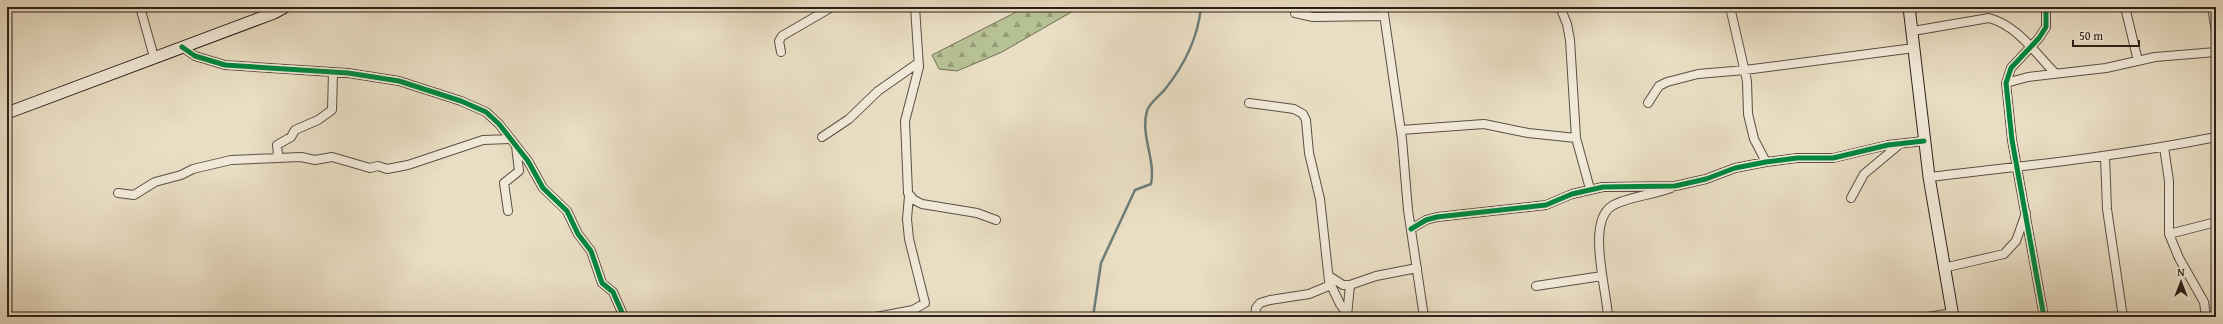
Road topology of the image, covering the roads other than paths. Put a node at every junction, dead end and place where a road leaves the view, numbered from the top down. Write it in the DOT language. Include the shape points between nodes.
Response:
graph roads {
  1 [pos="140,7"];
  2 [pos="285,7"];
  3 [pos="832,7"];
  4 [pos="915,7"];
  5 [pos="1560,7"];
  6 [pos="1730,7"];
  7 [pos="1909,7"];
  8 [pos="2046,7"];
  9 [pos="2125,7"];
  10 [pos="2212,7"];
  11 [pos="1383,11"];
  12 [pos="1296,13"];
  13 [pos="1912,31"];
  14 [pos="2216,32"];
  15 [pos="2032,46"];
  16 [pos="182,47"];
  17 [pos="1914,48"];
  18 [pos="781,52"];
  19 [pos="2216,52"];
  20 [pos="154,57"];
  21 [pos="2138,61"];
  22 [pos="918,63"];
  23 [pos="1745,70"];
  24 [pos="333,73"];
  25 [pos="2055,73"];
  26 [pos="2006,83"];
  27 [pos="1249,103"];
  28 [pos="1648,103"];
  29 [pos="7,113"];
  30 [pos="1401,130"];
  31 [pos="822,137"];
  32 [pos="2216,137"];
  33 [pos="1576,138"];
  34 [pos="1924,141"];
  35 [pos="513,142"];
  36 [pos="1901,144"];
  37 [pos="2164,147"];
  38 [pos="2105,156"];
  39 [pos="275,158"];
  40 [pos="1766,162"];
  41 [pos="2017,167"];
  42 [pos="1929,177"];
  43 [pos="1675,186"];
  44 [pos="1590,189"];
  45 [pos="118,193"];
  46 [pos="909,196"];
  47 [pos="1851,198"];
  48 [pos="508,211"];
  49 [pos="2026,213"];
  50 [pos="996,220"];
  51 [pos="2216,222"];
  52 [pos="1411,229"];
  53 [pos="2169,234"];
  54 [pos="1417,268"];
  55 [pos="1943,268"];
  56 [pos="1329,276"];
  57 [pos="1602,276"];
  58 [pos="1331,285"];
  59 [pos="1350,285"];
  60 [pos="1536,286"];
  61 [pos="1347,315"];
  62 [pos="1953,315"];
  63 [pos="624,317"];
  64 [pos="876,317"];
  65 [pos="1255,317"];
  66 [pos="1424,317"];
  67 [pos="1608,317"];
  68 [pos="1928,317"];
  69 [pos="2044,317"];
  70 [pos="2123,317"];
  71 [pos="2206,317"];
  1 -- 20 [label="street"];
  2 -- 16 [label="street"];
  3 -- 18 [label="street" via="782,36 779,40"];
  4 -- 22 [label="street"];
  5 -- 33 [label="street" via="1568,24 1570,40"];
  6 -- 23 [label="street"];
  7 -- 13 [label="street"];
  8 -- 15 [label="street" via="2046,27"];
  9 -- 21 [label="street"];
  10 -- 14 [label="street"];
  11 -- 12 [label="street" via="1314,17"];
  11 -- 30 [label="street"];
  13 -- 15 [label="street" via="1989,18 2004,25"];
  13 -- 17 [label="street"];
  15 -- 25 [label="street"];
  15 -- 26 [label="street" via="2011,68"];
  16 -- 20 [label="street"];
  16 -- 24 [label="street" via="195,56 225,65"];
  17 -- 23 [label="street"];
  17 -- 34 [label="street"];
  19 -- 21 [label="street"];
  20 -- 29 [label="street"];
  21 -- 25 [label="street" via="2106,68"];
  22 -- 31 [label="street" via="884,86 849,119"];
  22 -- 46 [label="street" via="918,75 905,122"];
  23 -- 28 [label="street" via="1698,74 1667,82 1659,86"];
  23 -- 40 [label="street" via="1748,114 1754,139"];
  24 -- 35 [label="street" via="400,81 461,101 493,116"];
  24 -- 39 [label="street" via="332,110 318,120 295,130 291,138 277,145 278,154"];
  25 -- 26 [label="street"];
  26 -- 41 [label="street"];
  27 -- 56 [label="street" via="1294,109 1303,114 1306,120 1320,199"];
  30 -- 33 [label="street" via="1484,124 1528,133"];
  30 -- 52 [label="street"];
  32 -- 37 [label="street"];
  33 -- 44 [label="street"];
  34 -- 36 [label="street"];
  34 -- 42 [label="street"];
  35 -- 39 [label="street" via="482,140 408,165 387,169 378,166 370,168 332,157 311,160 301,157"];
  35 -- 48 [label="street" via="518,170 504,183"];
  35 -- 63 [label="street" via="528,161 543,188 570,215 578,234 591,251 598,275 613,292"];
  36 -- 40 [label="street" via="1833,158 1797,158"];
  36 -- 47 [label="street" via="1864,174"];
  37 -- 38 [label="street"];
  37 -- 53 [label="street" via="2169,181"];
  38 -- 41 [label="street"];
  38 -- 70 [label="street" via="2107,209"];
  39 -- 45 [label="street" via="222,162 155,182 134,195"];
  40 -- 43 [label="street" via="1735,168 1706,179"];
  41 -- 42 [label="street"];
  41 -- 49 [label="street"];
  42 -- 55 [label="street"];
  43 -- 44 [label="street"];
  43 -- 57 [label="street" via="1656,194 1620,202 1602,216 1599,225"];
  44 -- 52 [label="street" via="1546,205 1437,217"];
  46 -- 50 [label="street" via="922,204 977,213"];
  46 -- 64 [label="street" via="909,239 925,303 913,310"];
  49 -- 55 [label="street" via="2016,241 2004,254"];
  49 -- 69 [label="street"];
  51 -- 53 [label="street"];
  52 -- 54 [label="street"];
  53 -- 71 [label="street" via="2182,264 2204,302"];
  54 -- 59 [label="street" via="1376,276"];
  54 -- 66 [label="street"];
  55 -- 62 [label="street"];
  56 -- 58 [label="street"];
  56 -- 59 [label="street" via="1342,284"];
  57 -- 60 [label="street"];
  57 -- 67 [label="street"];
  58 -- 61 [label="street"];
  58 -- 65 [label="street" via="1309,294 1260,303 1256,308"];
  59 -- 61 [label="street"];
  62 -- 68 [label="street"];
}
